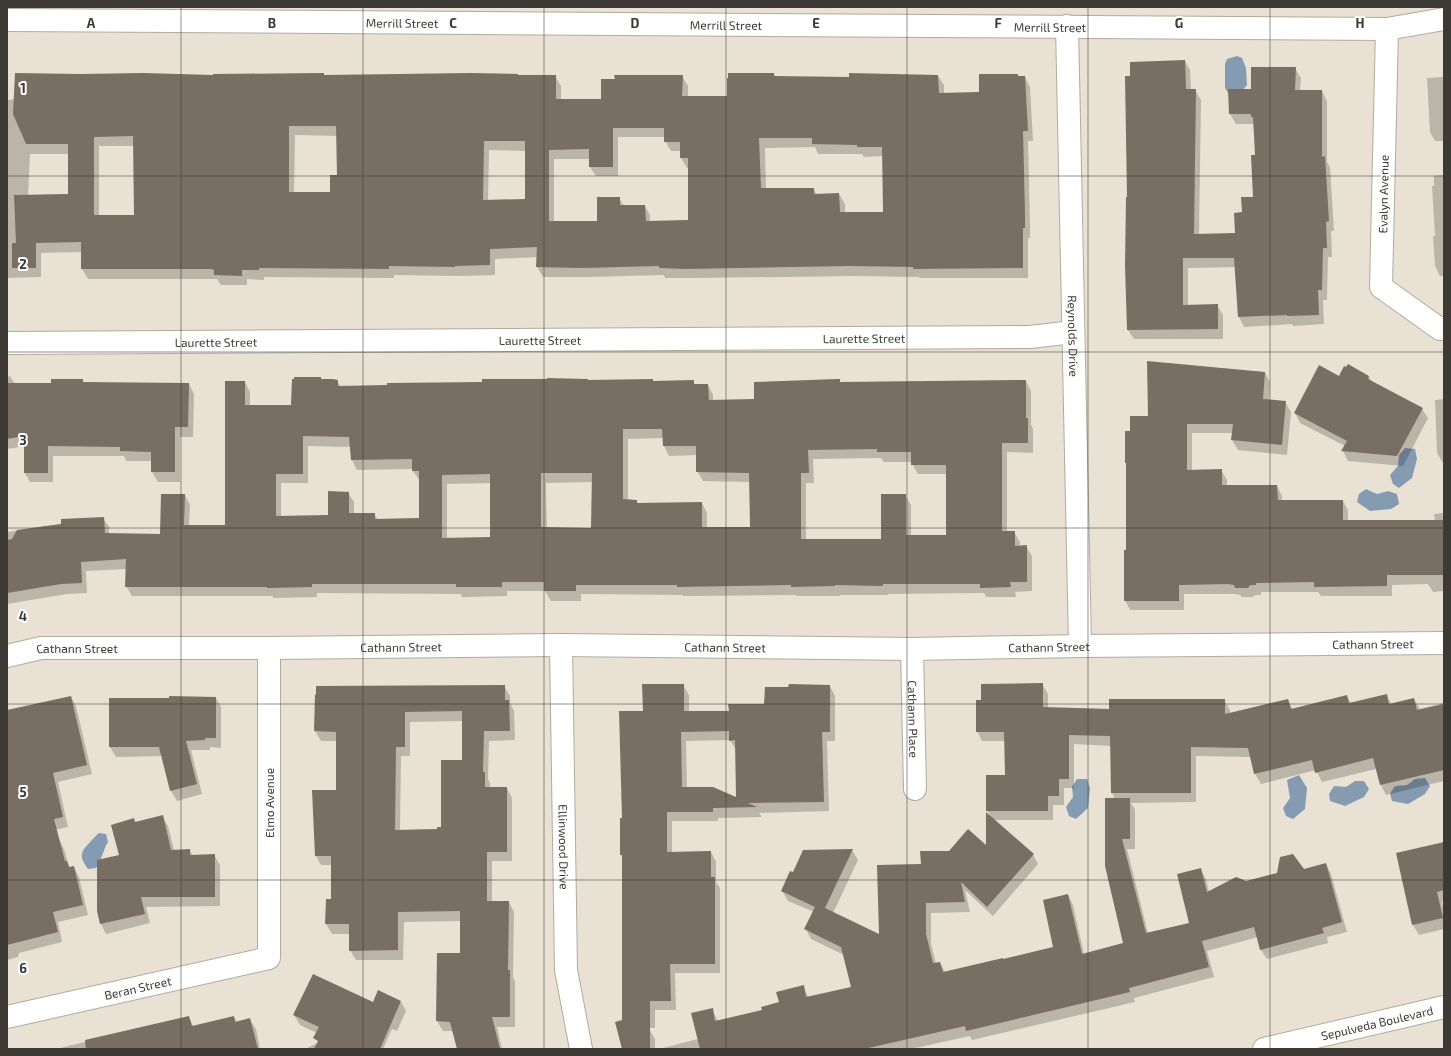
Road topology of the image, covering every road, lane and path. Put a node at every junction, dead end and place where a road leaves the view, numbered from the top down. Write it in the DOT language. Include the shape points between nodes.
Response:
graph roads {
  1 [pos="1444,19"];
  2 [pos="7,20"];
  3 [pos="1067,26"];
  4 [pos="1387,28"];
  5 [pos="1442,328"];
  6 [pos="1073,332"];
  7 [pos="7,343"];
  8 [pos="1444,643"];
  9 [pos="561,644"];
  10 [pos="1080,646"];
  11 [pos="269,648"];
  12 [pos="912,649"];
  13 [pos="7,656"];
  14 [pos="915,789"];
  15 [pos="269,958"];
  16 [pos="1444,1007"];
  17 [pos="7,1017"];
  18 [pos="581,1049"];
  19 [pos="1264,1049"];
  1 -- 4 [label="street, Merrill Street"];
  2 -- 3 [label="street, Merrill Street"];
  3 -- 4 [label="street, Merrill Street"];
  3 -- 6 [label="street, Reynolds Drive"];
  4 -- 5 [label="street, Evalyn Avenue" via="1380,287"];
  6 -- 7 [label="street, Laurette Street" via="1022,337"];
  6 -- 10 [label="street, Reynolds Drive"];
  8 -- 10 [label="street, Cathann Street"];
  9 -- 11 [label="street, Cathann Street"];
  9 -- 12 [label="street, Cathann Street"];
  9 -- 18 [label="street, Ellinwood Drive" via="566,970"];
  10 -- 12 [label="street, Cathann Street"];
  11 -- 13 [label="street, Cathann Street" via="40,648"];
  11 -- 15 [label="street, Elmo Avenue"];
  12 -- 14 [label="street, Cathann Place"];
  15 -- 17 [label="street, Beran Street"];
  16 -- 19 [label="street, Sepulveda Boulevard"];
}
